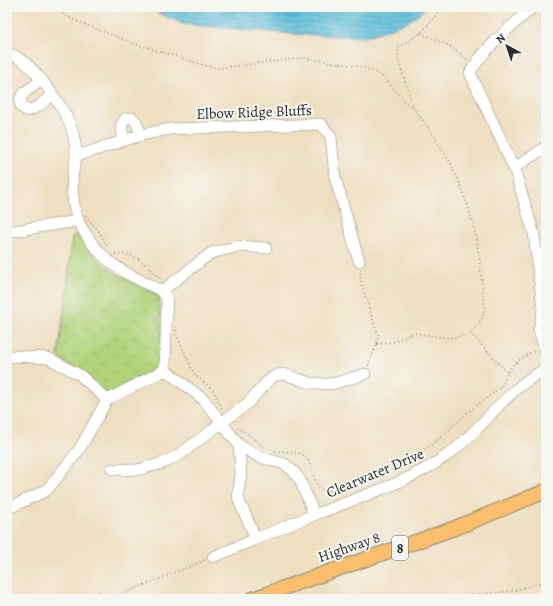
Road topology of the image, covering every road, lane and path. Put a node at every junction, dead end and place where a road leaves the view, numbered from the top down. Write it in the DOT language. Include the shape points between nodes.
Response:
graph roads {
  1 [pos="443,7"];
  2 [pos="533,7"];
  3 [pos="421,33"];
  4 [pos="7,53"];
  5 [pos="472,69"];
  6 [pos="42,80"];
  7 [pos="52,95"];
  8 [pos="414,109"];
  9 [pos="141,135"];
  10 [pos="124,140"];
  11 [pos="546,147"];
  12 [pos="76,154"];
  13 [pos="514,168"];
  14 [pos="78,221"];
  15 [pos="7,232"];
  16 [pos="266,248"];
  17 [pos="359,261"];
  18 [pos="542,266"];
  19 [pos="162,291"];
  20 [pos="544,311"];
  21 [pos="377,344"];
  22 [pos="546,353"];
  23 [pos="7,358"];
  24 [pos="546,369"];
  25 [pos="165,370"];
  26 [pos="508,373"];
  27 [pos="365,374"];
  28 [pos="107,400"];
  29 [pos="222,423"];
  30 [pos="239,445"];
  31 [pos="112,469"];
  32 [pos="546,491"];
  33 [pos="7,509"];
  34 [pos="314,514"];
  35 [pos="256,539"];
  36 [pos="213,556"];
  37 [pos="546,581"];
  38 [pos="99,592"];
  39 [pos="252,599"];
  40 [pos="448,599"];
  1 -- 3 [label="path"];
  2 -- 5 [label="street"];
  3 -- 5 [label="path" via="448,45"];
  3 -- 8 [label="path" via="399,47 398,55"];
  4 -- 6 [label="street" via="24,60"];
  5 -- 13 [label="street"];
  6 -- 7 [label="street"];
  6 -- 7 [label="street" via="25,92 20,99 21,108 28,111"];
  7 -- 12 [label="street" via="66,113"];
  9 -- 10 [label="street, Elbow Ridge Bluffs"];
  9 -- 10 [label="street" via="135,120 126,118 121,125"];
  9 -- 17 [label="street, Elbow Ridge Bluffs" via="170,129 321,124 331,137 335,177"];
  10 -- 12 [label="street, Elbow Ridge Bluffs" via="84,154"];
  11 -- 13 [label="street"];
  12 -- 14 [label="street" via="72,181"];
  13 -- 18 [label="street"];
  14 -- 15 [label="street"];
  14 -- 19 [label="street" via="93,246 112,265"];
  16 -- 19 [label="street" via="239,246 211,253"];
  17 -- 21 [label="path" via="361,283 377,329"];
  18 -- 20 [label="street"];
  19 -- 25 [label="street" via="167,298"];
  20 -- 22 [label="street" via="538,330"];
  21 -- 26 [label="path" via="393,342 414,333 448,338 471,334"];
  21 -- 27 [label="path"];
  23 -- 28 [label="street" via="48,358 80,375"];
  24 -- 34 [label="street, Clearwater Drive" via="512,392 468,437 422,471 370,494"];
  25 -- 28 [label="street"];
  25 -- 29 [label="street" via="203,399"];
  27 -- 29 [label="street" via="327,384 310,383 284,374 276,375 248,404"];
  28 -- 33 [label="street" via="79,450 47,490"];
  29 -- 30 [label="street"];
  29 -- 31 [label="street" via="179,455 163,463 136,470"];
  30 -- 34 [label="street" via="259,457 285,464 300,480"];
  30 -- 35 [label="street" via="239,501"];
  32 -- 39 [label="main road, Highway 8 / 8" via="455,528"];
  34 -- 35 [label="street, Clearwater Drive"];
  35 -- 36 [label="street, Clearwater Drive"];
  36 -- 38 [label="path" via="120,595 109,596"];
  37 -- 40 [label="path" via="513,592"];
}
